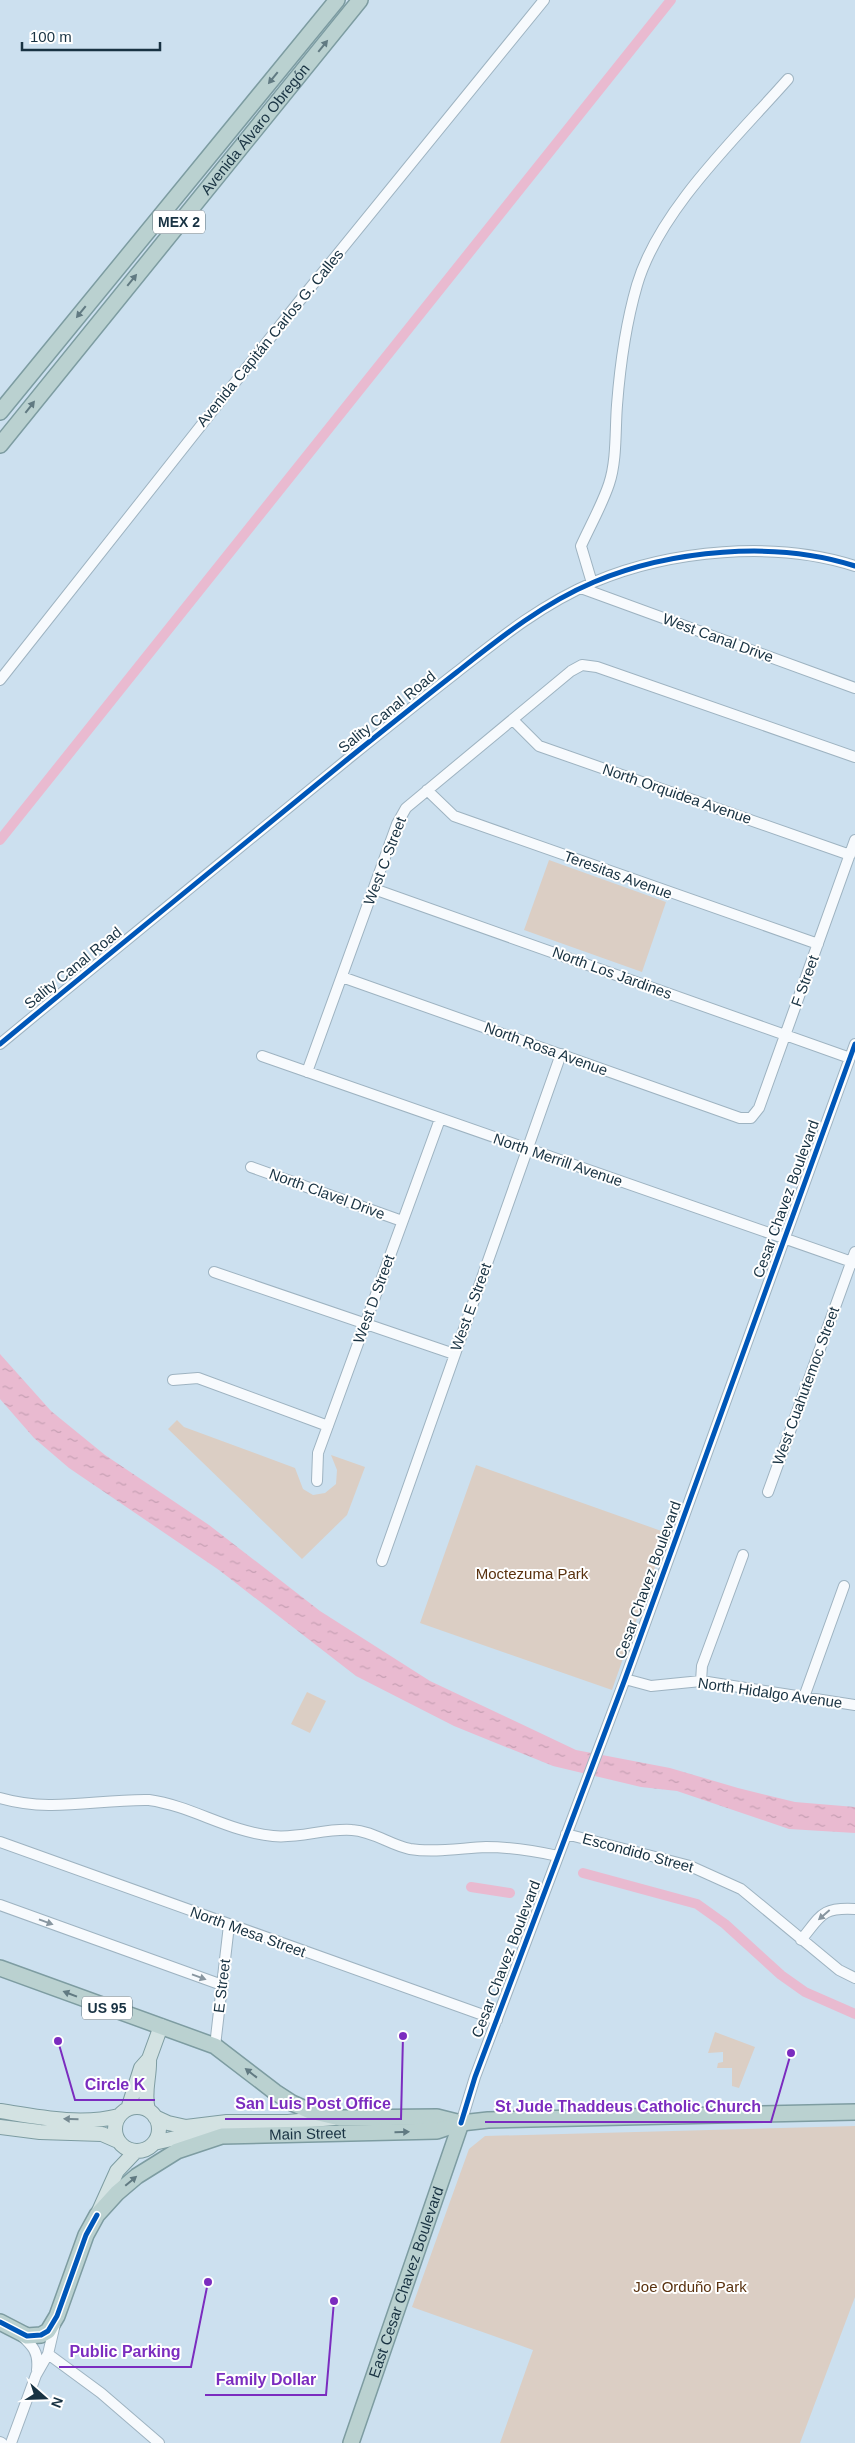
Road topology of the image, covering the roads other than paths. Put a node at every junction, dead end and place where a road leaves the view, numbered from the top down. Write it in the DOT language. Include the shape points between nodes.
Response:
graph roads {
  1 [pos="337,0"];
  2 [pos="360,0"];
  3 [pos="544,0"];
  4 [pos="788,79"];
  5 [pos="0,412"];
  6 [pos="0,445"];
  7 [pos="855,566"];
  8 [pos="592,583"];
  9 [pos="581,588"];
  10 [pos="0,680"];
  11 [pos="855,688"];
  12 [pos="513,720"];
  13 [pos="855,757"];
  14 [pos="427,790"];
  15 [pos="855,840"];
  16 [pos="850,854"];
  17 [pos="374,889"];
  18 [pos="818,944"];
  19 [pos="342,977"];
  20 [pos="786,1035"];
  21 [pos="0,1044"];
  22 [pos="855,1044"];
  23 [pos="561,1054"];
  24 [pos="262,1056"];
  25 [pos="850,1058"];
  26 [pos="307,1072"];
  27 [pos="751,1118"];
  28 [pos="440,1119"];
  29 [pos="527,1149"];
  30 [pos="252,1167"];
  31 [pos="402,1221"];
  32 [pos="785,1238"];
  33 [pos="854,1259"];
  34 [pos="214,1272"];
  35 [pos="364,1325"];
  36 [pos="454,1354"];
  37 [pos="173,1380"];
  38 [pos="328,1426"];
  39 [pos="317,1482"];
  40 [pos="768,1492"];
  41 [pos="743,1554"];
  42 [pos="382,1561"];
  43 [pos="844,1586"];
  44 [pos="625,1679"];
  45 [pos="701,1682"];
  46 [pos="804,1697"];
  47 [pos="855,1706"];
  48 [pos="0,1798"];
  49 [pos="566,1834"];
  50 [pos="0,1842"];
  51 [pos="558,1856"];
  52 [pos="0,1905"];
  53 [pos="855,1909"];
  54 [pos="229,1925"];
  55 [pos="802,1940"];
  56 [pos="0,1968"];
  57 [pos="855,1978"];
  58 [pos="222,1985"];
  59 [pos="497,2020"];
  60 [pos="161,2026"];
  61 [pos="215,2046"];
  62 [pos="149,2059"];
  63 [pos="0,2111"];
  64 [pos="124,2112"];
  65 [pos="855,2112"];
  66 [pos="151,2113"];
  67 [pos="340,2118"];
  68 [pos="461,2123"];
  69 [pos="0,2127"];
  70 [pos="222,2136"];
  71 [pos="118,2141"];
  72 [pos="154,2143"];
  73 [pos="136,2151"];
  74 [pos="97,2215"];
  75 [pos="57,2316"];
  76 [pos="0,2322"];
  77 [pos="19,2334"];
  78 [pos="48,2354"];
  79 [pos="36,2376"];
  80 [pos="11,2443"];
  81 [pos="159,2443"];
  82 [pos="351,2443"];
  1 -- 5 [label="highway, Avenida Álvaro Obregón / MEX 2, one-way"];
  6 -- 2 [label="highway, Avenida Álvaro Obregón / MEX 2, one-way"];
  3 -- 10 [label="street, Avenida Capitán Carlos G. Calles" via="291,311"];
  4 -- 8 [label="street" via="671,217 637,285 620,381 609,484 580,546"];
  7 -- 8 [label="street, Sality Canal Road" via="775,552 736,553 651,563"];
  8 -- 9 [label="street, Sality Canal Road"];
  9 -- 11 [label="street, West Canal Drive"];
  9 -- 21 [label="street, Sality Canal Road" via="514,628 375,737"];
  12 -- 13 [label="street, West C Street" via="582,665 597,667"];
  12 -- 14 [label="street, West C Street"];
  12 -- 16 [label="street, North Orquidea Avenue" via="539,746"];
  14 -- 17 [label="street, West C Street" via="406,808 397,824"];
  14 -- 18 [label="street, Teresitas Avenue" via="454,816"];
  15 -- 16 [label="street, F Street"];
  16 -- 18 [label="street, F Street"];
  17 -- 19 [label="street, West C Street"];
  17 -- 20 [label="street, North Los Jardines"];
  18 -- 20 [label="street, F Street"];
  19 -- 23 [label="street, North Rosa Avenue"];
  19 -- 26 [label="street, West C Street"];
  20 -- 25 [label="street, North Los Jardines"];
  20 -- 27 [label="street, F Street" via="759,1108"];
  22 -- 25 [label="street, Cesar Chavez Boulevard"];
  23 -- 27 [label="street, North Rosa Avenue" via="740,1118"];
  23 -- 29 [label="street, West E Street"];
  24 -- 26 [label="street, North Merrill Avenue"];
  25 -- 32 [label="street, Cesar Chavez Boulevard"];
  26 -- 28 [label="street, North Merrill Avenue"];
  28 -- 29 [label="street, North Merrill Avenue"];
  28 -- 31 [label="street, West D Street"];
  29 -- 32 [label="street, North Merrill Avenue"];
  29 -- 36 [label="street, West E Street"];
  30 -- 31 [label="street, North Clavel Drive"];
  31 -- 35 [label="street, West D Street"];
  32 -- 33 [label="street, North Merrill Avenue"];
  32 -- 44 [label="street, Cesar Chavez Boulevard"];
  33 -- 40 [label="street, West Cuahutemoc Street"];
  34 -- 35 [label="street"];
  35 -- 36 [label="street"];
  35 -- 38 [label="street, West D Street"];
  36 -- 42 [label="street, West E Street"];
  37 -- 38 [label="street" via="198,1378"];
  38 -- 39 [label="street, West D Street" via="318,1453"];
  41 -- 45 [label="street" via="702,1666"];
  43 -- 46 [label="street"];
  44 -- 45 [label="street, North Hidalgo Avenue" via="651,1686"];
  44 -- 49 [label="street, Cesar Chavez Boulevard"];
  45 -- 46 [label="street, North Hidalgo Avenue"];
  46 -- 47 [label="street, North Hidalgo Avenue"];
  48 -- 51 [label="street" via="50,1806 149,1800 240,1830 273,1836 354,1830 410,1849 490,1847"];
  49 -- 51 [label="street, Cesar Chavez Boulevard"];
  49 -- 55 [label="street, Escondido Street" via="690,1866 724,1881 751,1895"];
  50 -- 54 [label="street, North Mesa Street"];
  51 -- 59 [label="street, Cesar Chavez Boulevard"];
  52 -- 58 [label="street, one-way"];
  53 -- 55 [label="street, one-way" via="838,1908 824,1912"];
  54 -- 58 [label="street, E Street"];
  54 -- 59 [label="street, North Mesa Street"];
  55 -- 57 [label="street, Escondido Street" via="839,1970"];
  60 -- 56 [label="highway, US 95, one-way"];
  58 -- 61 [label="street, E Street"];
  59 -- 68 [label="street, Cesar Chavez Boulevard" via="474,2078"];
  60 -- 61 [label="highway, US 95"];
  60 -- 62 [label="main road"];
  67 -- 61 [label="highway, US 95, one-way" via="292,2104"];
  62 -- 64 [label="main road" via="141,2068"];
  62 -- 66 [label="main road" via="145,2096"];
  64 -- 63 [label="main road, one-way" via="102,2120 71,2120"];
  64 -- 66 [label="main road" via="138,2107"];
  64 -- 71 [label="main road" via="115,2128"];
  65 -- 68 [label="highway, Main Street / US 95"];
  66 -- 67 [label="main road, Main Street / US 95" via="168,2124 186,2127 235,2121 288,2122"];
  66 -- 72 [label="main road" via="159,2127"];
  67 -- 68 [label="highway, Main Street / US 95" via="434,2117"];
  70 -- 68 [label="highway, Main Street / US 95, one-way" via="437,2131"];
  68 -- 82 [label="highway, East Cesar Chavez Boulevard"];
  69 -- 71 [label="main road" via="96,2133"];
  70 -- 72 [label="main road, Main Street / US 95" via="184,2136"];
  74 -- 70 [label="highway, US 95, one-way" via="117,2193 148,2168 177,2151"];
  71 -- 73 [label="main road" via="125,2148"];
  72 -- 73 [label="main road"];
  73 -- 74 [label="main road" via="117,2171"];
  74 -- 75 [label="highway, US 95" via="81,2248"];
  75 -- 77 [label="highway, US 95" via="48,2331 41,2335"];
  75 -- 78 [label="street, US 95"];
  76 -- 77 [label="highway"];
  77 -- 79 [label="street" via="38,2354"];
  78 -- 79 [label="street, US 95"];
  78 -- 81 [label="street" via="101,2393"];
  79 -- 80 [label="street"];
}
